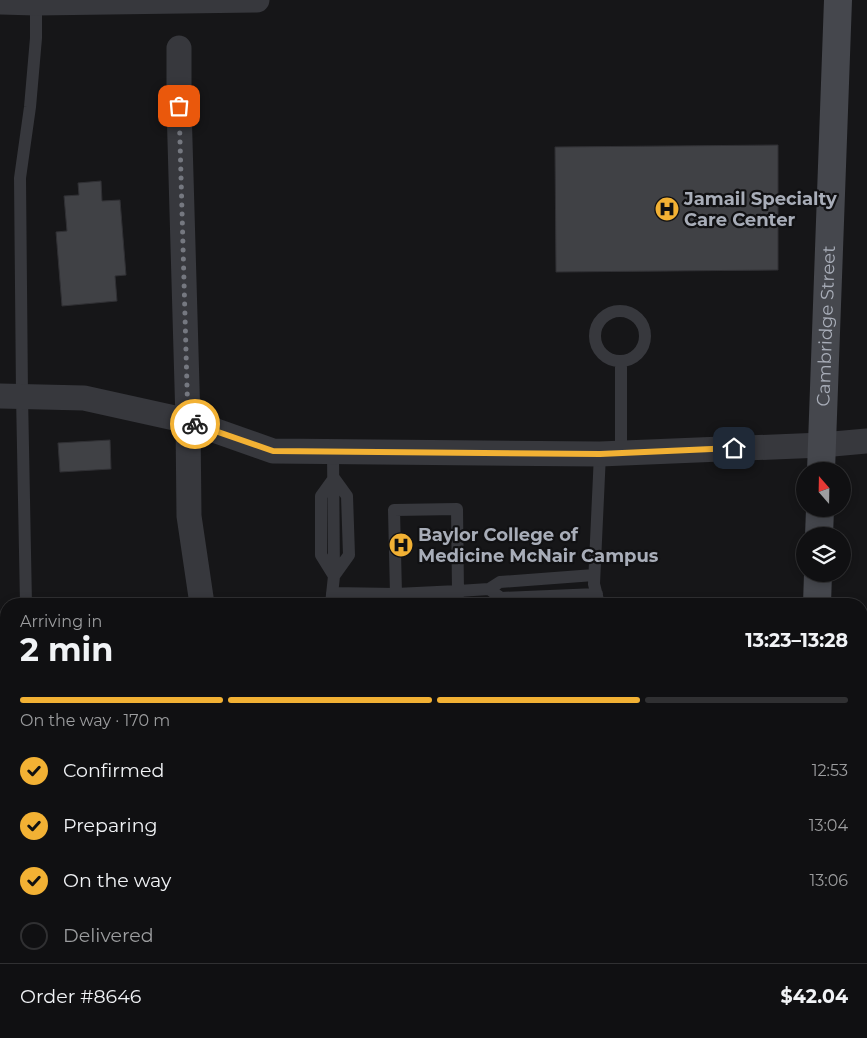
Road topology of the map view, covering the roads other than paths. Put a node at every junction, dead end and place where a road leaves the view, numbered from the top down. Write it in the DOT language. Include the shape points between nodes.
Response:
graph roads {
  1 [pos="257,0"];
  2 [pos="838,0"];
  3 [pos="176,1"];
  4 [pos="0,2"];
  5 [pos="36,3"];
  6 [pos="179,48"];
  7 [pos="621,362"];
  8 [pos="11,396"];
  9 [pos="188,421"];
  10 [pos="867,441"];
  11 [pos="332,451"];
  12 [pos="610,453"];
  13 [pos="822,458"];
  14 [pos="594,575"];
  15 [pos="818,582"];
  16 [pos="489,589"];
  17 [pos="396,594"];
  18 [pos="458,597"];
  19 [pos="26,598"];
  20 [pos="201,598"];
  21 [pos="332,598"];
  22 [pos="502,598"];
  23 [pos="598,598"];
  24 [pos="817,598"];
  1 -- 3 [label="street"];
  2 -- 13 [label="street, Cambridge Street"];
  3 -- 5 [label="street"];
  4 -- 5 [label="street"];
  5 -- 8 [label="lane" via="30,107 20,178"];
  6 -- 9 [label="street"];
  7 -- 7 [label="lane" via="636,356 645,342 645,334 639,319 617,310 601,318 594,334 598,350 604,357"];
  7 -- 12 [label="lane"];
  8 -- 9 [label="street" via="84,398"];
  8 -- 19 [label="lane"];
  9 -- 11 [label="street" via="273,451"];
  9 -- 20 [label="street" via="189,516"];
  10 -- 13 [label="street"];
  11 -- 12 [label="street"];
  11 -- 21 [label="lane"];
  12 -- 13 [label="street"];
  12 -- 14 [label="lane"];
  14 -- 16 [label="lane" via="500,582"];
  14 -- 23 [label="lane"];
  15 -- 24 [label="street"];
  16 -- 18 [label="lane"];
  16 -- 22 [label="lane"];
  17 -- 18 [label="lane"];
  17 -- 18 [label="lane" via="394,510 457,509"];
  17 -- 21 [label="lane"];
}
